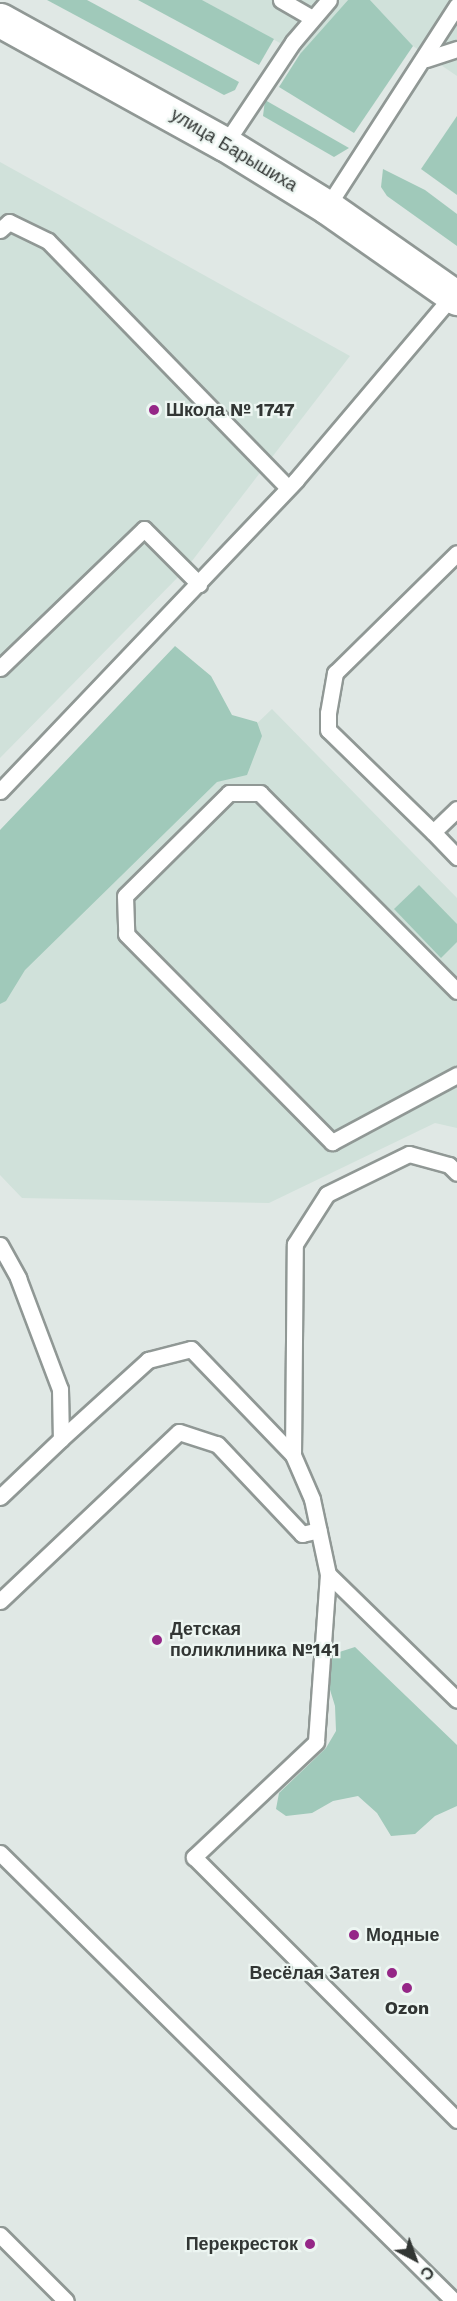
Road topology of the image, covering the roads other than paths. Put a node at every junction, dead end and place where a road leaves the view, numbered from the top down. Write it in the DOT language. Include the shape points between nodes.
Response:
graph roads {
  1 [pos="281,0"];
  2 [pos="329,0"];
  3 [pos="457,5"];
  4 [pos="312,18"];
  5 [pos="0,20"];
  6 [pos="457,49"];
  7 [pos="426,59"];
  8 [pos="225,144"];
  9 [pos="327,207"];
  10 [pos="0,230"];
  11 [pos="455,297"];
  12 [pos="288,488"];
  13 [pos="457,554"];
  14 [pos="199,584"];
  15 [pos="0,668"];
  16 [pos="0,791"];
  17 [pos="457,809"];
  18 [pos="433,832"];
  19 [pos="457,858"];
  20 [pos="457,991"];
  21 [pos="457,1075"];
  22 [pos="457,1173"];
  23 [pos="0,1245"];
  24 [pos="61,1439"];
  25 [pos="293,1455"];
  26 [pos="0,1497"];
  27 [pos="319,1530"];
  28 [pos="328,1574"];
  29 [pos="0,1601"];
  30 [pos="457,1700"];
  31 [pos="0,1853"];
  32 [pos="457,2120"];
  33 [pos="0,2235"];
  34 [pos="66,2301"];
  35 [pos="454,2301"];
  1 -- 4 [label="lane"];
  2 -- 4 [label="lane"];
  3 -- 7 [label="lane"];
  4 -- 8 [label="lane"];
  5 -- 8 [label="main road, улица Барышиха"];
  6 -- 7 [label="lane"];
  7 -- 9 [label="lane"];
  8 -- 9 [label="main road, улица Барышиха"];
  9 -- 11 [label="main road, улица Барышиха"];
  10 -- 12 [label="lane" via="9,222 48,241"];
  11 -- 12 [label="lane"];
  12 -- 14 [label="lane"];
  13 -- 18 [label="lane" via="335,674 328,713 328,730"];
  14 -- 15 [label="lane" via="144,528"];
  14 -- 16 [label="lane"];
  17 -- 18 [label="lane"];
  18 -- 19 [label="lane"];
  20 -- 21 [label="lane" via="260,793 229,793 126,896 126,934 332,1142"];
  22 -- 25 [label="lane" via="449,1165 409,1154 327,1194 296,1244"];
  23 -- 24 [label="lane" via="18,1278 60,1389"];
  24 -- 25 [label="lane" via="148,1360 191,1349"];
  24 -- 26 [label="lane"];
  25 -- 27 [label="lane" via="312,1499"];
  27 -- 28 [label="lane"];
  27 -- 29 [label="lane" via="302,1534 217,1444 179,1432"];
  28 -- 30 [label="lane"];
  28 -- 32 [label="lane" via="316,1742 194,1857"];
  31 -- 35 [label="lane"];
  33 -- 34 [label="lane"];
}
